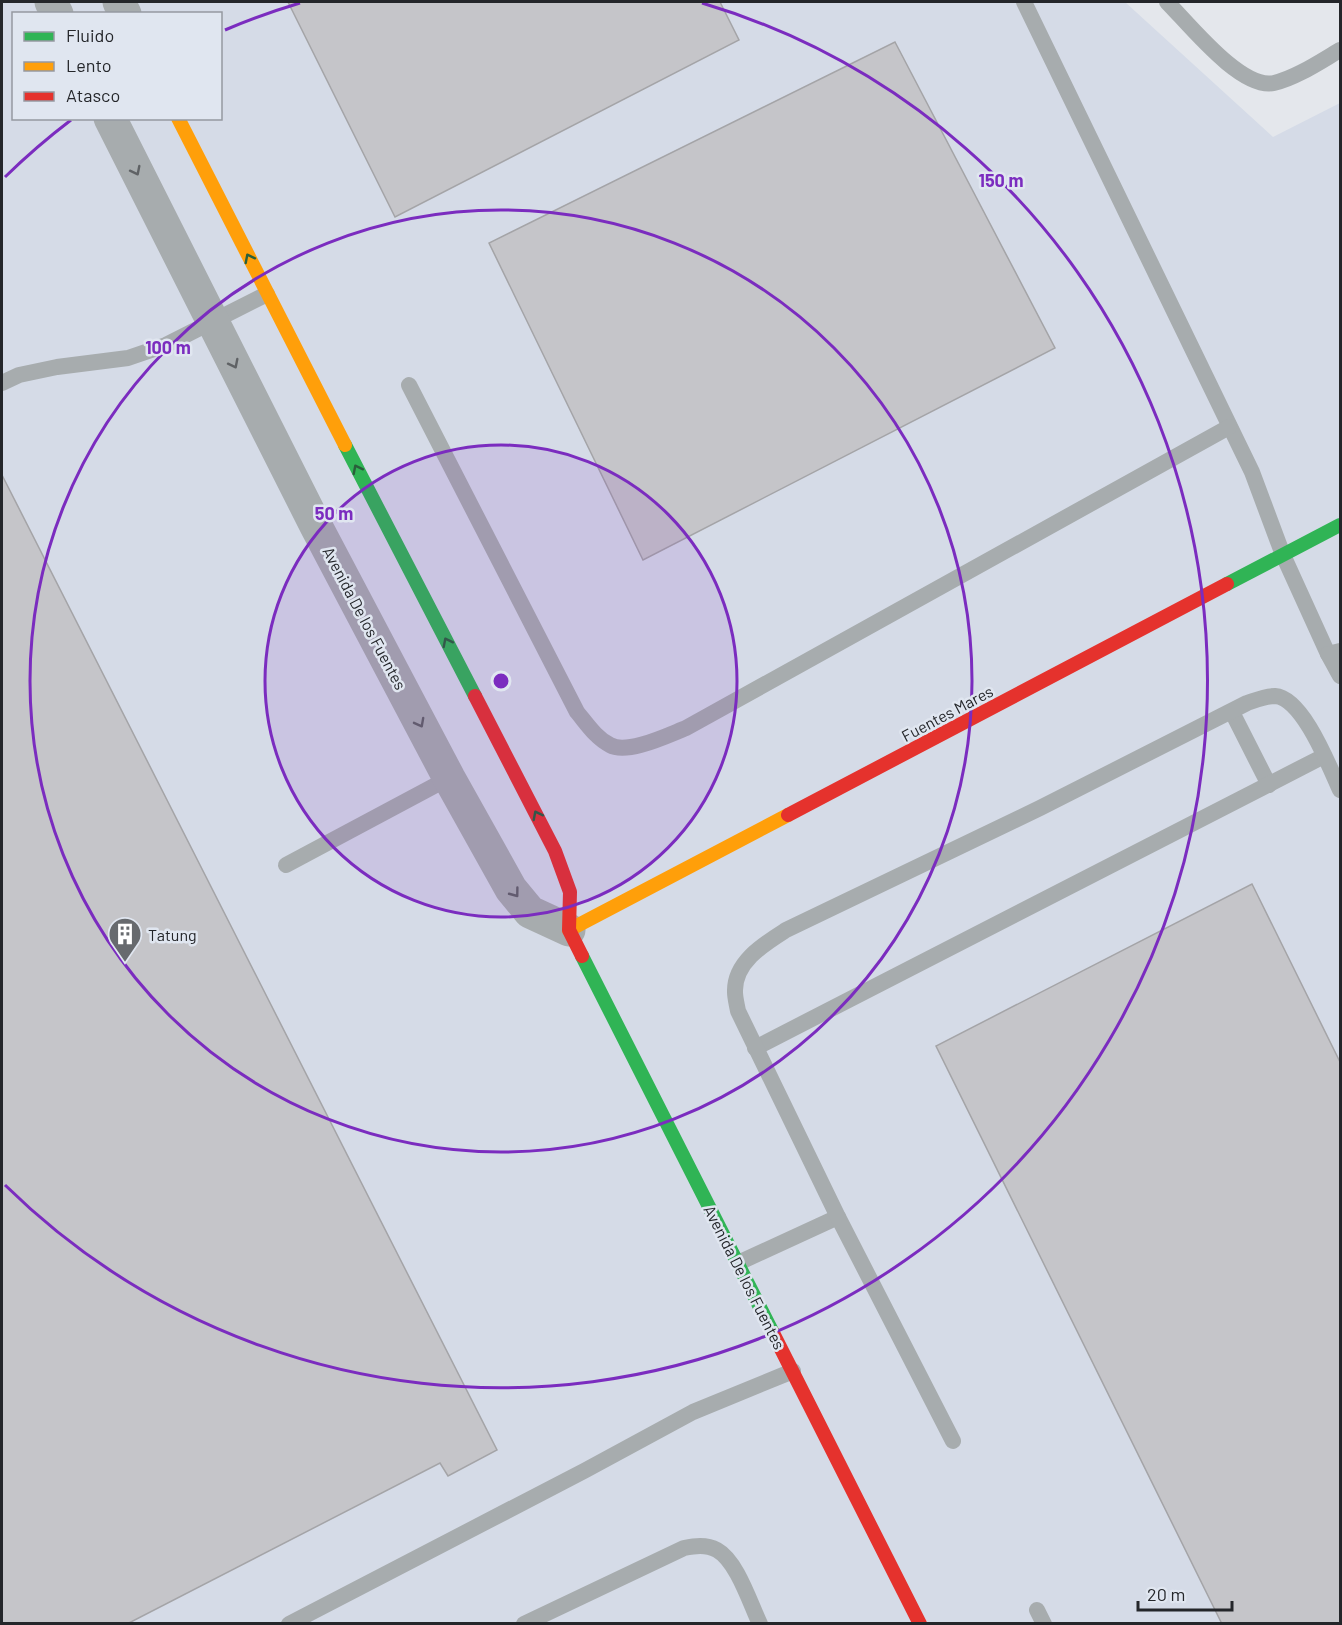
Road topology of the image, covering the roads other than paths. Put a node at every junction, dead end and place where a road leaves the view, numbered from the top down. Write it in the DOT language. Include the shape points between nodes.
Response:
graph roads {
  1 [pos="1024,2"];
  2 [pos="1167,2"];
  3 [pos="1341,50"];
  4 [pos="111,120"];
  5 [pos="179,120"];
  6 [pos="267,294"];
  7 [pos="212,322"];
  8 [pos="2,383"];
  9 [pos="410,385"];
  10 [pos="1229,427"];
  11 [pos="1341,525"];
  12 [pos="1283,555"];
  13 [pos="1334,652"];
  14 [pos="1341,676"];
  15 [pos="1232,712"];
  16 [pos="1324,756"];
  17 [pos="449,778"];
  18 [pos="1269,786"];
  19 [pos="1341,790"];
  20 [pos="286,865"];
  21 [pos="569,930"];
  22 [pos="755,1048"];
  23 [pos="838,1217"];
  24 [pos="738,1263"];
  25 [pos="793,1371"];
  26 [pos="953,1442"];
  27 [pos="289,1623"];
  28 [pos="524,1623"];
  29 [pos="759,1623"];
  30 [pos="920,1623"];
  1 -- 10 [label="lane"];
  2 -- 3 [label="lane" via="1221,58 1260,83 1272,84 1289,78"];
  4 -- 7 [label="street, Avenida De los Fuentes, one-way"];
  6 -- 5 [label="street, Avenida De los Fuentes, one-way"];
  6 -- 7 [label="lane"];
  21 -- 6 [label="street, Avenida De los Fuentes, one-way" via="570,892 555,851"];
  7 -- 8 [label="lane" via="166,345 128,358 57,367"];
  7 -- 17 [label="street, Avenida De los Fuentes, one-way"];
  9 -- 10 [label="lane" via="577,712 594,734 611,747 652,742 686,728"];
  10 -- 12 [label="lane" via="1252,472"];
  11 -- 12 [label="street, Fuentes Mares"];
  12 -- 13 [label="lane"];
  12 -- 21 [label="street, Fuentes Mares"];
  13 -- 14 [label="lane"];
  15 -- 16 [label="lane" via="1264,697 1289,701 1300,711"];
  15 -- 18 [label="lane"];
  15 -- 22 [label="lane" via="764,944 747,959 735,990 738,1011"];
  16 -- 18 [label="lane"];
  16 -- 19 [label="lane"];
  17 -- 20 [label="lane"];
  17 -- 21 [label="street, Avenida De los Fuentes, one-way" via="511,889 530,912"];
  18 -- 22 [label="lane"];
  21 -- 24 [label="street, Avenida De los Fuentes"];
  22 -- 23 [label="lane"];
  23 -- 24 [label="lane"];
  23 -- 26 [label="lane"];
  24 -- 25 [label="street, Avenida De los Fuentes"];
  25 -- 27 [label="lane" via="693,1412"];
  25 -- 30 [label="street, Avenida De los Fuentes"];
  28 -- 29 [label="lane" via="694,1546 717,1550 728,1561"];
}
